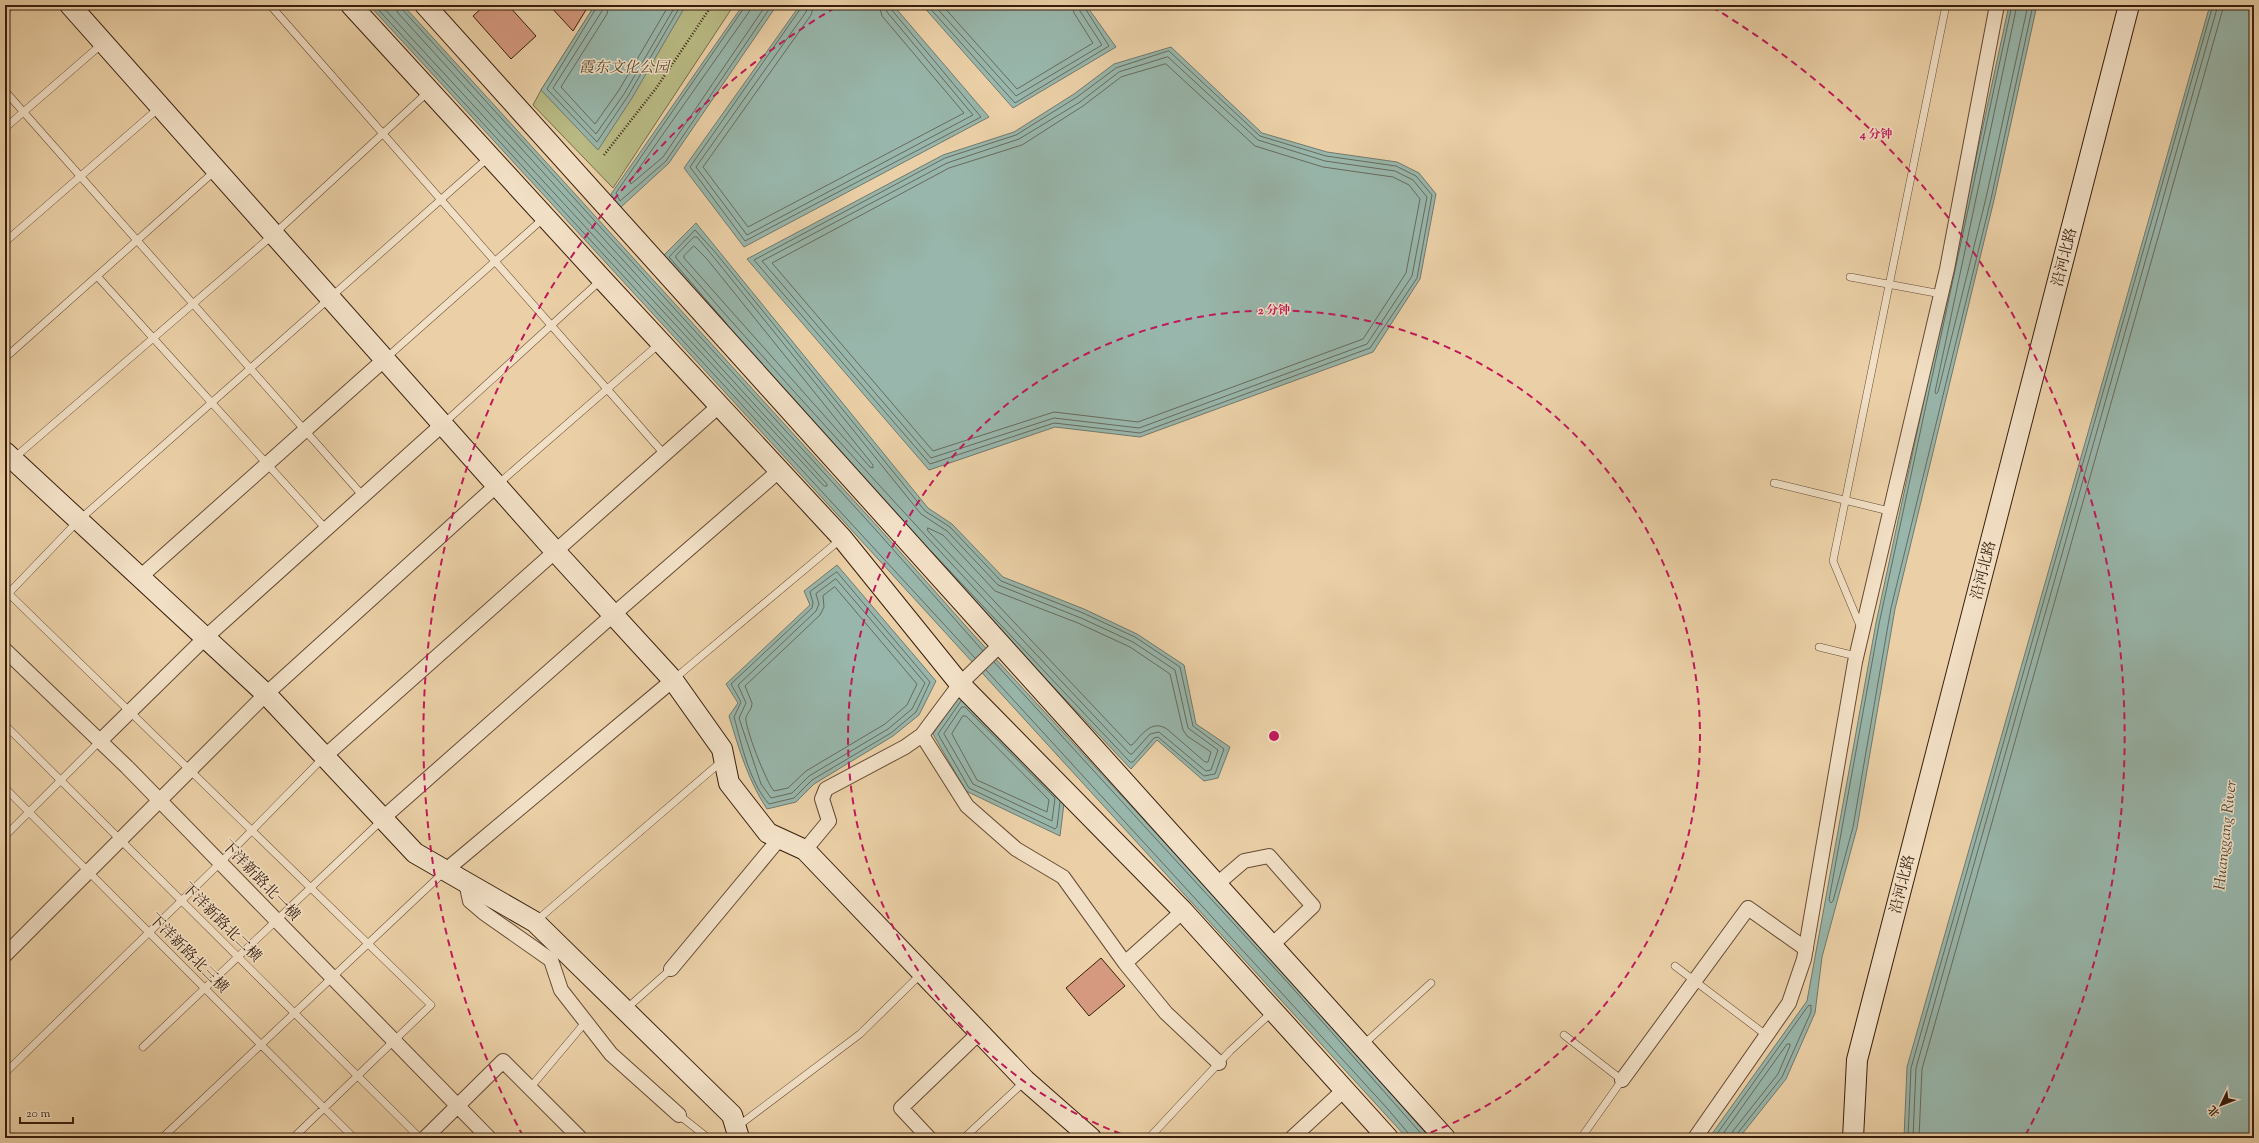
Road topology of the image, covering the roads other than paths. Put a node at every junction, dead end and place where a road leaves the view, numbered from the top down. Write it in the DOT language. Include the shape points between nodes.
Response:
graph roads {
  1 [pos="11,5"];
  2 [pos="70,5"];
  3 [pos="270,5"];
  4 [pos="351,5"];
  5 [pos="426,5"];
  6 [pos="1946,5"];
  7 [pos="1997,5"];
  8 [pos="2129,5"];
  9 [pos="5,11"];
  10 [pos="103,43"];
  11 [pos="429,90"];
  12 [pos="5,91"];
  13 [pos="161,106"];
  14 [pos="5,128"];
  15 [pos="383,133"];
  16 [pos="490,156"];
  17 [pos="217,169"];
  18 [pos="441,199"];
  19 [pos="546,216"];
  20 [pos="274,234"];
  21 [pos="5,242"];
  22 [pos="496,261"];
  23 [pos="97,276"];
  24 [pos="1850,277"];
  25 [pos="602,279"];
  26 [pos="1942,294"];
  27 [pos="330,296"];
  28 [pos="551,325"];
  29 [pos="662,342"];
  30 [pos="5,358"];
  31 [pos="385,359"];
  32 [pos="607,389"];
  33 [pos="720,405"];
  34 [pos="443,424"];
  35 [pos="665,455"];
  36 [pos="9,456"];
  37 [pos="780,470"];
  38 [pos="1774,483"];
  39 [pos="497,485"];
  40 [pos="363,496"];
  41 [pos="1890,511"];
  42 [pos="78,521"];
  43 [pos="326,529"];
  44 [pos="842,538"];
  45 [pos="555,550"];
  46 [pos="139,578"];
  47 [pos="6,593"];
  48 [pos="614,614"];
  49 [pos="1862,630"];
  50 [pos="205,638"];
  51 [pos="1000,645"];
  52 [pos="1819,647"];
  53 [pos="5,650"];
  54 [pos="1856,656"];
  55 [pos="673,680"];
  56 [pos="960,684"];
  57 [pos="266,694"];
  58 [pos="130,712"];
  59 [pos="5,725"];
  60 [pos="922,735"];
  61 [pos="100,741"];
  62 [pos="325,756"];
  63 [pos="724,759"];
  64 [pos="190,770"];
  65 [pos="62,780"];
  66 [pos="5,788"];
  67 [pos="159,800"];
  68 [pos="29,812"];
  69 [pos="383,818"];
  70 [pos="252,830"];
  71 [pos="5,836"];
  72 [pos="121,838"];
  73 [pos="780,838"];
  74 [pos="805,850"];
  75 [pos="220,863"];
  76 [pos="446,870"];
  77 [pos="88,872"];
  78 [pos="466,882"];
  79 [pos="1216,885"];
  80 [pos="311,887"];
  81 [pos="182,900"];
  82 [pos="1183,911"];
  83 [pos="276,920"];
  84 [pos="535,922"];
  85 [pos="150,932"];
  86 [pos="368,943"];
  87 [pos="1271,946"];
  88 [pos="1806,949"];
  89 [pos="5,955"];
  90 [pos="238,957"];
  91 [pos="1125,963"];
  92 [pos="1675,966"];
  93 [pos="671,970"];
  94 [pos="922,972"];
  95 [pos="332,977"];
  96 [pos="1431,983"];
  97 [pos="205,988"];
  98 [pos="625,1010"];
  99 [pos="1273,1011"];
  100 [pos="294,1013"];
  101 [pos="583,1025"];
  102 [pos="980,1032"];
  103 [pos="1564,1035"];
  104 [pos="1766,1035"];
  105 [pos="393,1040"];
  106 [pos="261,1044"];
  107 [pos="1362,1046"];
  108 [pos="143,1047"];
  109 [pos="1219,1063"];
  110 [pos="5,1073"];
  111 [pos="356,1076"];
  112 [pos="1025,1080"];
  113 [pos="1622,1080"];
  114 [pos="530,1088"];
  115 [pos="1344,1090"];
  116 [pos="457,1106"];
  117 [pos="324,1108"];
  118 [pos="679,1115"];
  119 [pos="738,1133"];
  120 [pos="570,1135"];
  121 [pos="162,1138"];
  122 [pos="293,1138"];
  123 [pos="354,1138"];
  124 [pos="420,1138"];
  125 [pos="425,1138"];
  126 [pos="489,1138"];
  127 [pos="708,1138"];
  128 [pos="929,1138"];
  129 [pos="964,1138"];
  130 [pos="1091,1138"];
  131 [pos="1149,1138"];
  132 [pos="1292,1138"];
  133 [pos="1388,1138"];
  134 [pos="1445,1138"];
  135 [pos="1581,1138"];
  136 [pos="1694,1138"];
  137 [pos="1853,1138"];
  1 -- 9 [label="lane"];
  2 -- 10 [label="street"];
  3 -- 15 [label="lane"];
  4 -- 11 [label="street"];
  5 -- 51 [label="street"];
  6 -- 49 [label="lane" via="1833,561"];
  7 -- 26 [label="street"];
  8 -- 137 [label="street, 沿河北路" via="1857,1060"];
  10 -- 13 [label="street"];
  10 -- 14 [label="lane"];
  11 -- 15 [label="lane"];
  11 -- 16 [label="street"];
  12 -- 40 [label="lane"];
  13 -- 17 [label="street"];
  13 -- 21 [label="lane"];
  15 -- 18 [label="lane"];
  15 -- 20 [label="lane"];
  16 -- 18 [label="lane"];
  16 -- 19 [label="street"];
  17 -- 20 [label="street"];
  17 -- 23 [label="lane"];
  18 -- 22 [label="lane"];
  18 -- 27 [label="lane"];
  19 -- 22 [label="lane"];
  19 -- 25 [label="street"];
  20 -- 27 [label="street"];
  20 -- 36 [label="lane"];
  22 -- 28 [label="lane"];
  22 -- 31 [label="lane"];
  23 -- 30 [label="lane"];
  23 -- 43 [label="lane"];
  24 -- 26 [label="lane"];
  25 -- 28 [label="lane"];
  25 -- 29 [label="street"];
  26 -- 41 [label="street"];
  27 -- 31 [label="street"];
  27 -- 42 [label="lane"];
  28 -- 32 [label="lane"];
  28 -- 34 [label="lane"];
  29 -- 32 [label="lane"];
  29 -- 33 [label="street"];
  31 -- 34 [label="street"];
  31 -- 46 [label="street"];
  32 -- 35 [label="lane"];
  32 -- 39 [label="lane"];
  33 -- 35 [label="street"];
  33 -- 37 [label="street"];
  34 -- 39 [label="street"];
  34 -- 40 [label="street"];
  35 -- 45 [label="street"];
  36 -- 42 [label="street"];
  37 -- 44 [label="street"];
  37 -- 48 [label="street"];
  38 -- 41 [label="lane"];
  39 -- 45 [label="street"];
  39 -- 57 [label="street"];
  40 -- 43 [label="street"];
  41 -- 49 [label="street"];
  42 -- 46 [label="street"];
  42 -- 47 [label="lane"];
  43 -- 50 [label="street"];
  44 -- 55 [label="lane"];
  44 -- 56 [label="street"];
  45 -- 48 [label="street"];
  45 -- 62 [label="street"];
  46 -- 50 [label="street"];
  47 -- 58 [label="lane"];
  48 -- 55 [label="street"];
  48 -- 69 [label="street"];
  49 -- 54 [label="street"];
  50 -- 57 [label="street"];
  50 -- 58 [label="street"];
  51 -- 56 [label="street"];
  51 -- 79 [label="street"];
  52 -- 54 [label="lane"];
  53 -- 61 [label="street, 下洋新路北一横"];
  54 -- 88 [label="street"];
  55 -- 63 [label="street" via="722,749"];
  55 -- 76 [label="street"];
  56 -- 60 [label="street"];
  56 -- 82 [label="street"];
  57 -- 62 [label="street"];
  57 -- 64 [label="street"];
  58 -- 61 [label="street"];
  58 -- 64 [label="lane"];
  59 -- 65 [label="lane, 下洋新路北二横"];
  60 -- 74 [label="street" via="905,747 826,789 822,799 829,821"];
  60 -- 91 [label="street" via="967,806 1016,849 1063,877"];
  61 -- 65 [label="lane"];
  61 -- 67 [label="street, 下洋新路北一横"];
  62 -- 69 [label="street"];
  62 -- 70 [label="lane"];
  63 -- 73 [label="street" via="729,783 768,832"];
  63 -- 84 [label="lane"];
  64 -- 67 [label="street"];
  64 -- 70 [label="lane"];
  65 -- 68 [label="lane"];
  65 -- 72 [label="lane, 下洋新路北二横"];
  66 -- 68 [label="lane, 下洋新路北三横"];
  67 -- 72 [label="street"];
  67 -- 75 [label="street, 下洋新路北一横"];
  68 -- 71 [label="lane"];
  68 -- 77 [label="lane, 下洋新路北三横"];
  69 -- 76 [label="street" via="415,853"];
  69 -- 80 [label="lane"];
  70 -- 75 [label="lane"];
  70 -- 80 [label="lane"];
  72 -- 77 [label="street"];
  72 -- 81 [label="lane, 下洋新路北二横"];
  73 -- 74 [label="street"];
  73 -- 93 [label="street"];
  74 -- 94 [label="street"];
  75 -- 81 [label="lane"];
  75 -- 83 [label="street, 下洋新路北一横"];
  76 -- 78 [label="street"];
  76 -- 86 [label="lane"];
  77 -- 85 [label="lane, 下洋新路北三横"];
  77 -- 89 [label="street"];
  78 -- 84 [label="street"];
  78 -- 118 [label="street" via="470,901 551,960 560,990 611,1054"];
  79 -- 87 [label="street"];
  79 -- 87 [label="street" via="1244,861 1269,856 1313,906"];
  80 -- 83 [label="lane"];
  80 -- 86 [label="lane"];
  81 -- 85 [label="lane"];
  81 -- 90 [label="lane, 下洋新路北二横"];
  82 -- 91 [label="street"];
  82 -- 99 [label="street"];
  83 -- 90 [label="lane"];
  83 -- 95 [label="street, 下洋新路北一横"];
  84 -- 98 [label="street"];
  85 -- 97 [label="lane, 下洋新路北三横"];
  85 -- 110 [label="lane"];
  86 -- 95 [label="lane"];
  86 -- 105 [label="lane" via="431,1004"];
  87 -- 107 [label="street"];
  88 -- 104 [label="street" via="1789,1003"];
  88 -- 113 [label="street" via="1748,908"];
  90 -- 97 [label="lane"];
  90 -- 100 [label="lane, 下洋新路北二横"];
  91 -- 109 [label="street" via="1166,1013"];
  92 -- 104 [label="lane"];
  93 -- 98 [label="lane"];
  94 -- 102 [label="street"];
  94 -- 119 [label="lane" via="860,1034"];
  95 -- 100 [label="lane"];
  95 -- 105 [label="street, 下洋新路北一横"];
  96 -- 107 [label="lane"];
  97 -- 106 [label="lane, 下洋新路北三横"];
  97 -- 108 [label="lane"];
  98 -- 119 [label="street" via="732,1116"];
  99 -- 109 [label="lane"];
  99 -- 115 [label="street"];
  100 -- 106 [label="lane"];
  100 -- 111 [label="lane, 下洋新路北二横"];
  101 -- 114 [label="lane"];
  102 -- 112 [label="street"];
  102 -- 128 [label="street" via="900,1108"];
  103 -- 113 [label="lane"];
  104 -- 136 [label="street"];
  105 -- 111 [label="lane"];
  105 -- 116 [label="street, 下洋新路北一横"];
  106 -- 117 [label="lane, 下洋新路北三横"];
  106 -- 121 [label="lane"];
  107 -- 134 [label="street"];
  109 -- 131 [label="lane"];
  111 -- 117 [label="lane"];
  111 -- 124 [label="lane, 下洋新路北二横"];
  112 -- 129 [label="lane"];
  112 -- 130 [label="street"];
  113 -- 135 [label="lane"];
  114 -- 116 [label="street" via="503,1061"];
  114 -- 120 [label="street"];
  115 -- 132 [label="street"];
  115 -- 133 [label="street"];
  116 -- 125 [label="street"];
  116 -- 126 [label="street, 下洋新路北一横"];
  117 -- 122 [label="lane"];
  117 -- 123 [label="lane, 下洋新路北三横"];
  118 -- 127 [label="lane"];
}
